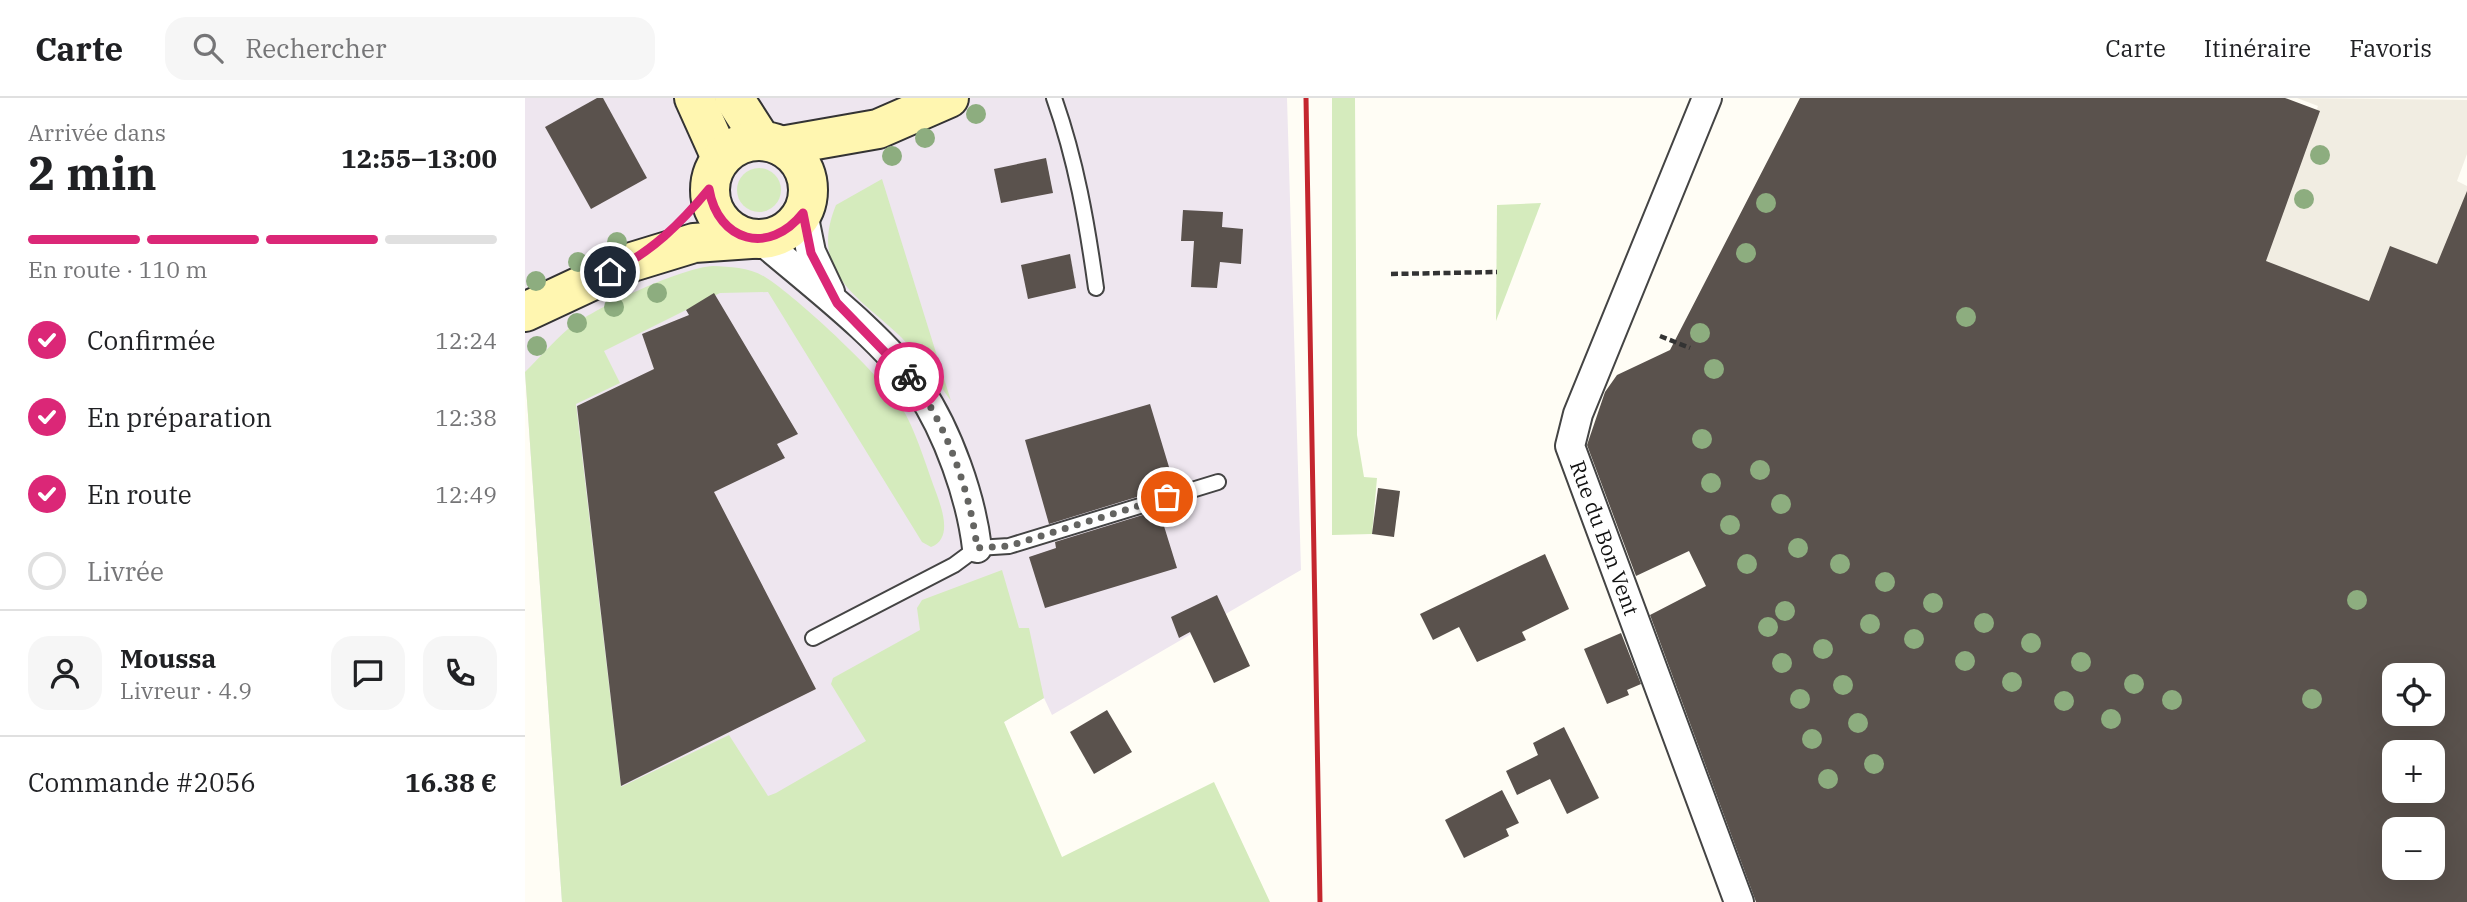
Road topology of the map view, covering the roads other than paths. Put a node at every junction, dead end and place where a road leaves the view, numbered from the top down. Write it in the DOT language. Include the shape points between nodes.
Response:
graph roads {
  1 [pos="694,98"];
  2 [pos="734,98"];
  3 [pos="949,98"];
  4 [pos="1054,98"];
  5 [pos="1707,98"];
  6 [pos="877,130"];
  7 [pos="771,143"];
  8 [pos="715,173"];
  9 [pos="804,209"];
  10 [pos="755,239"];
  11 [pos="632,262"];
  12 [pos="1096,288"];
  13 [pos="837,303"];
  14 [pos="525,312"];
  15 [pos="1218,482"];
  16 [pos="977,548"];
  17 [pos="813,638"];
  18 [pos="1739,902"];
  1 -- 8 [label="main road"];
  2 -- 7 [label="main road"];
  3 -- 6 [label="main road"];
  4 -- 12 [label="lane" via="1084,207"];
  5 -- 18 [label="street, Rue du Bon Vent" via="1578,414 1570,446"];
  6 -- 7 [label="main road"];
  6 -- 9 [label="main road" via="835,166"];
  7 -- 8 [label="main road" via="733,148"];
  7 -- 9 [label="main road" via="796,156 805,171 809,188"];
  8 -- 10 [label="main road" via="712,206 721,222"];
  8 -- 11 [label="main road" via="679,224"];
  9 -- 10 [label="main road" via="792,227 777,236"];
  9 -- 13 [label="street" via="811,253"];
  10 -- 11 [label="main road" via="694,243"];
  10 -- 13 [label="street"];
  11 -- 14 [label="main road"];
  13 -- 16 [label="street" via="917,386 937,418 973,519"];
  15 -- 16 [label="lane" via="1009,546"];
  16 -- 17 [label="lane" via="954,565"];
}
